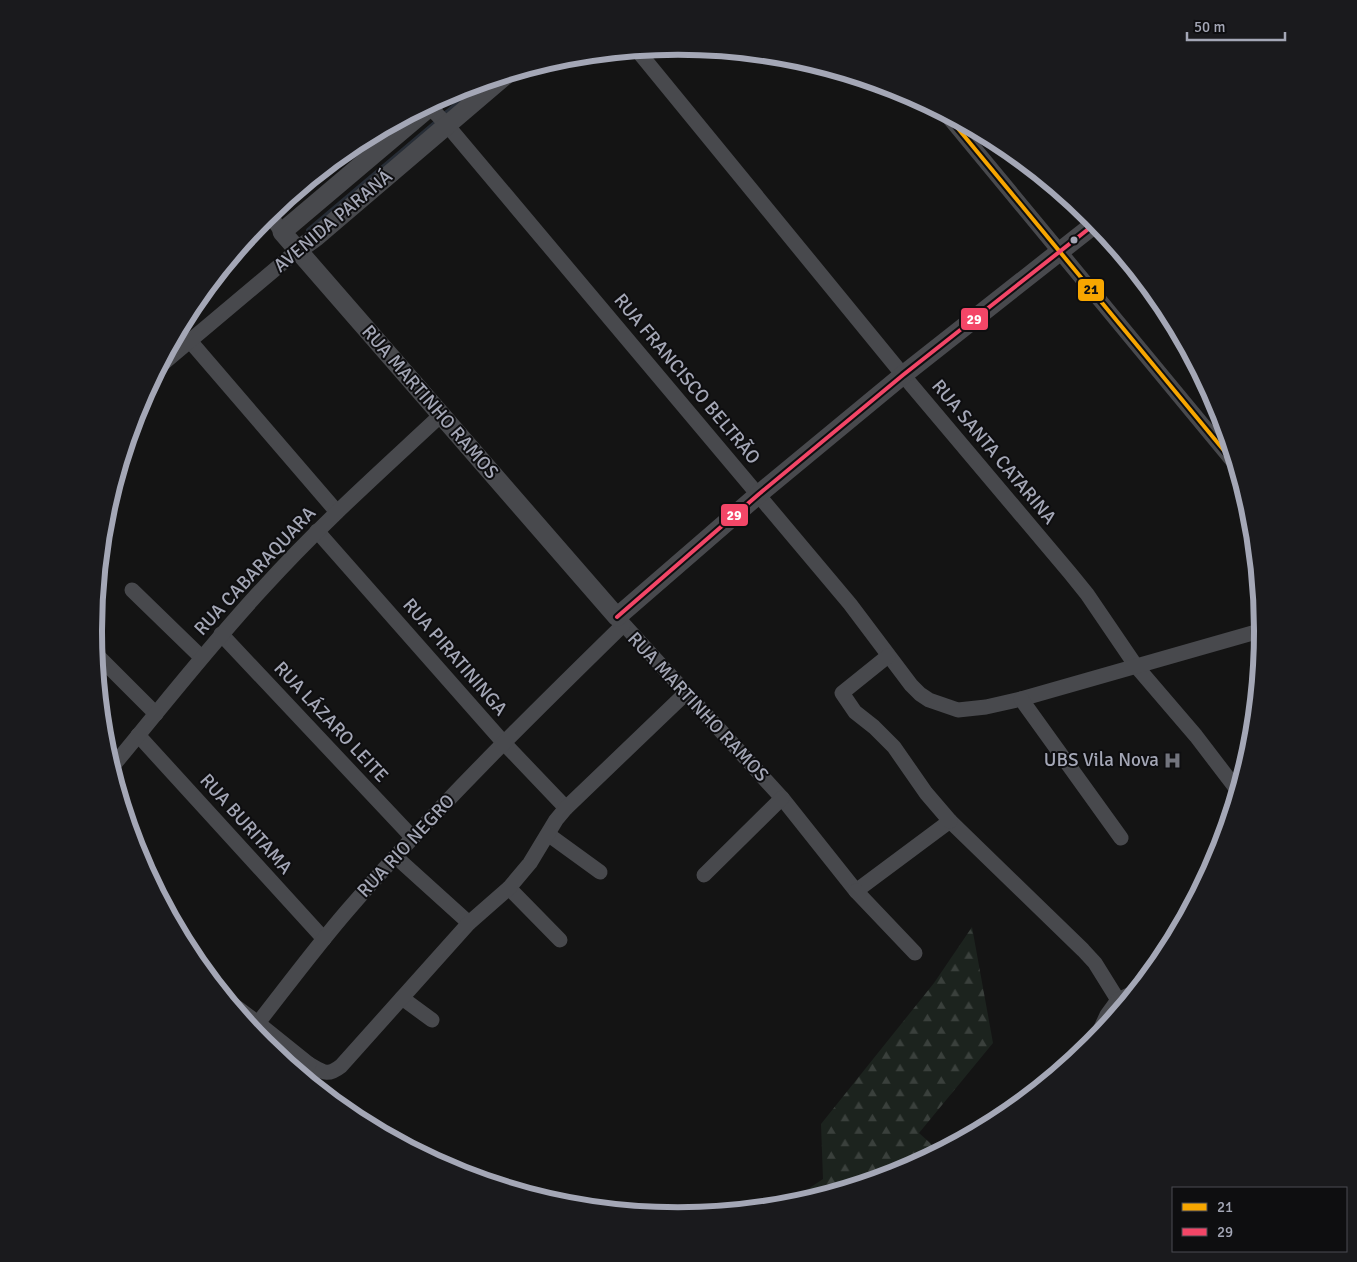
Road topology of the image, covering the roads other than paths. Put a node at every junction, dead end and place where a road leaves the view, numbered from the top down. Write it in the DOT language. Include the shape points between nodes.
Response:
graph roads {
  1 [pos="642,56"];
  2 [pos="463,97"];
  3 [pos="436,111"];
  4 [pos="957,127"];
  5 [pos="274,221"];
  6 [pos="1090,228"];
  7 [pos="282,232"];
  8 [pos="298,250"];
  9 [pos="1060,251"];
  10 [pos="190,341"];
  11 [pos="174,355"];
  12 [pos="903,375"];
  13 [pos="441,415"];
  14 [pos="1226,453"];
  15 [pos="759,494"];
  16 [pos="337,512"];
  17 [pos="317,531"];
  18 [pos="132,590"];
  19 [pos="620,621"];
  20 [pos="1254,633"];
  21 [pos="221,634"];
  22 [pos="888,656"];
  23 [pos="202,657"];
  24 [pos="104,662"];
  25 [pos="1136,666"];
  26 [pos="686,693"];
  27 [pos="1021,699"];
  28 [pos="156,714"];
  29 [pos="138,735"];
  30 [pos="503,742"];
  31 [pos="118,760"];
  32 [pos="1233,785"];
  33 [pos="782,798"];
  34 [pos="566,808"];
  35 [pos="950,822"];
  36 [pos="549,835"];
  37 [pos="413,838"];
  38 [pos="1121,838"];
  39 [pos="396,857"];
  40 [pos="600,872"];
  41 [pos="704,875"];
  42 [pos="508,888"];
  43 [pos="856,891"];
  44 [pos="469,923"];
  45 [pos="324,939"];
  46 [pos="560,940"];
  47 [pos="915,953"];
  48 [pos="402,998"];
  49 [pos="1122,998"];
  50 [pos="1118,1000"];
  51 [pos="1106,1017"];
  52 [pos="253,1019"];
  53 [pos="432,1020"];
  54 [pos="258,1023"];
  55 [pos="305,1069"];
  1 -- 12 [label="street, RUA SANTA CATARINA"];
  2 -- 3 [label="street, AVENIDA PARANÁ"];
  3 -- 7 [label="street, AVENIDA PARANÁ"];
  3 -- 8 [label="street, AVENIDA PARANÁ" via="316,237"];
  3 -- 15 [label="street, RUA FRANCISCO BELTRÃO"];
  4 -- 9 [label="street"];
  5 -- 7 [label="street, RUA MARTINHO RAMOS"];
  6 -- 9 [label="street, RUA RIO NEGRO"];
  7 -- 8 [label="street, RUA MARTINHO RAMOS"];
  8 -- 10 [label="street, AVENIDA PARANÁ"];
  8 -- 13 [label="street, RUA MARTINHO RAMOS"];
  9 -- 12 [label="street, RUA RIO NEGRO"];
  9 -- 14 [label="street"];
  10 -- 11 [label="street, AVENIDA PARANÁ"];
  10 -- 16 [label="street"];
  12 -- 15 [label="street, RUA RIO NEGRO"];
  12 -- 25 [label="street, RUA SANTA CATARINA" via="1081,587"];
  13 -- 16 [label="street, RUA CABARAQUARA"];
  13 -- 19 [label="street, RUA MARTINHO RAMOS"];
  15 -- 19 [label="street, RUA RIO NEGRO"];
  15 -- 22 [label="street, RUA FRANCISCO BELTRÃO" via="850,604"];
  16 -- 17 [label="street, RUA CABARAQUARA"];
  17 -- 21 [label="street, RUA CABARAQUARA"];
  17 -- 30 [label="street, RUA PIRATININGA"];
  18 -- 23 [label="street"];
  19 -- 26 [label="street, RUA MARTINHO RAMOS"];
  19 -- 30 [label="street, RUA RIO NEGRO"];
  20 -- 25 [label="street, RUA FRANCISCO BELTRÃO"];
  21 -- 23 [label="street, RUA CABARAQUARA"];
  21 -- 37 [label="street, RUA LÁZARO LEITE"];
  22 -- 27 [label="street, RUA FRANCISCO BELTRÃO" via="920,694 944,706 970,710"];
  22 -- 35 [label="street" via="842,692 855,712 894,747"];
  23 -- 28 [label="street, RUA CABARAQUARA"];
  24 -- 28 [label="street"];
  25 -- 27 [label="street, RUA FRANCISCO BELTRÃO"];
  25 -- 32 [label="street, RUA SANTA CATARINA"];
  26 -- 33 [label="street, RUA MARTINHO RAMOS"];
  26 -- 34 [label="street"];
  27 -- 38 [label="street"];
  28 -- 29 [label="street, RUA CABARAQUARA"];
  29 -- 31 [label="street, RUA CABARAQUARA"];
  29 -- 45 [label="street, RUA BURITAMA"];
  30 -- 34 [label="street, RUA PIRATININGA"];
  30 -- 37 [label="street, RUA RIO NEGRO"];
  33 -- 41 [label="street"];
  33 -- 43 [label="street, RUA MARTINHO RAMOS"];
  34 -- 36 [label="street"];
  35 -- 43 [label="street"];
  35 -- 50 [label="street" via="1083,950"];
  36 -- 40 [label="street"];
  36 -- 42 [label="street"];
  37 -- 39 [label="street, RUA RIO NEGRO"];
  39 -- 44 [label="street"];
  39 -- 45 [label="street, RUA RIO NEGRO"];
  42 -- 44 [label="street"];
  42 -- 46 [label="street"];
  43 -- 47 [label="street, RUA MARTINHO RAMOS"];
  44 -- 48 [label="street"];
  45 -- 54 [label="street, RUA RIO NEGRO"];
  48 -- 53 [label="street"];
  48 -- 55 [label="street" via="333,1072"];
  49 -- 50 [label="street"];
  50 -- 51 [label="street"];
  52 -- 54 [label="street"];
  54 -- 55 [label="street"];
}
